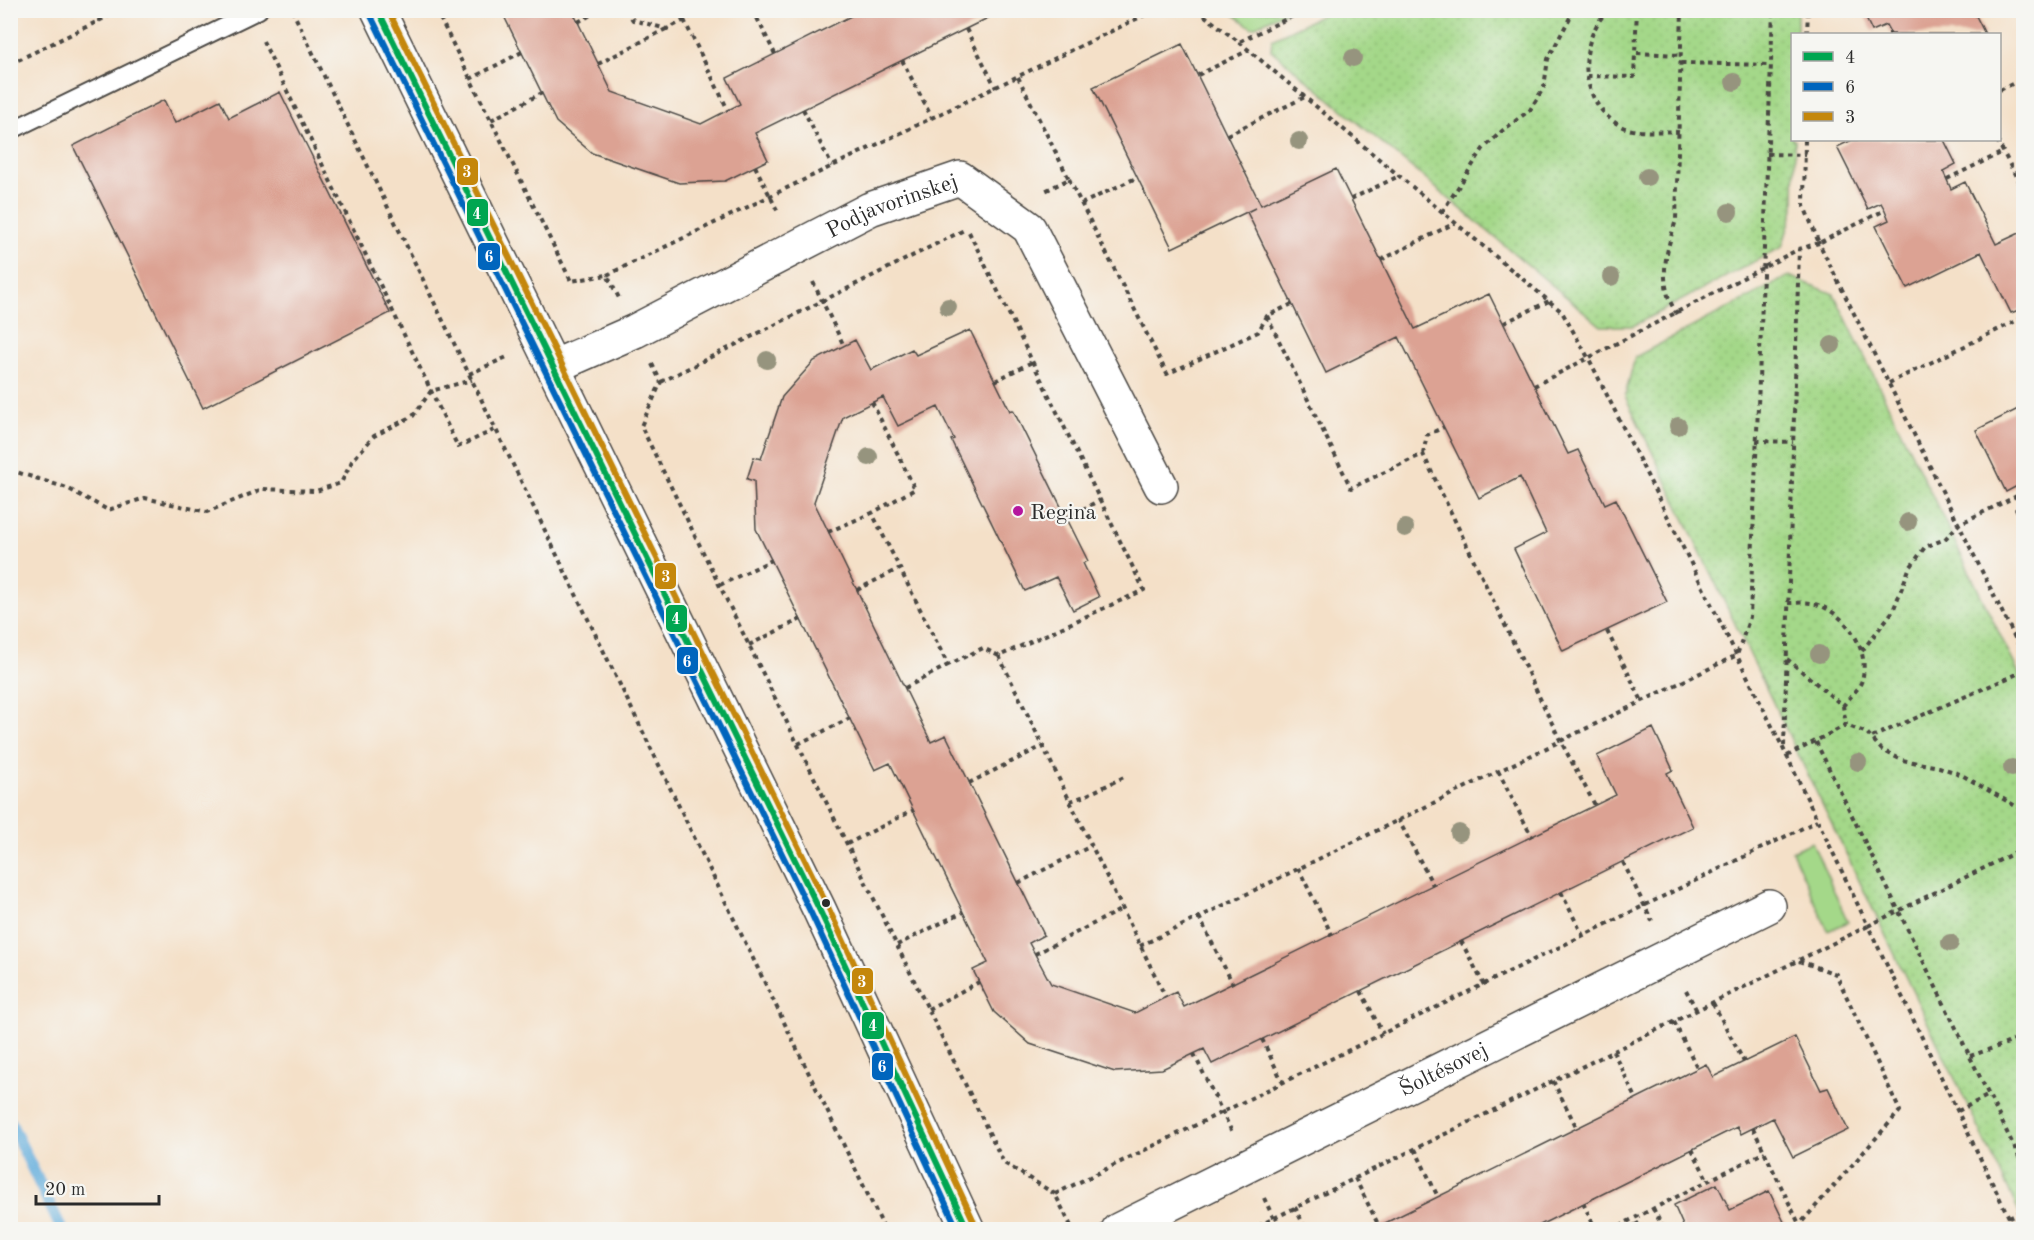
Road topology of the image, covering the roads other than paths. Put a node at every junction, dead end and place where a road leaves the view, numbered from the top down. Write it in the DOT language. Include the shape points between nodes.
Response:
graph roads {
  1 [pos="378,10"];
  2 [pos="258,11"];
  3 [pos="10,131"];
  4 [pos="553,367"];
  5 [pos="1161,486"];
  6 [pos="1769,906"];
  7 [pos="968,1230"];
  8 [pos="1118,1230"];
  1 -- 4 [label="street"];
  2 -- 3 [label="lane"];
  4 -- 5 [label="street, Podjavorinskej" via="635,331 870,209 960,178 1029,228"];
  4 -- 7 [label="street" via="824,919"];
  6 -- 8 [label="street, Šoltésovej"];
}
